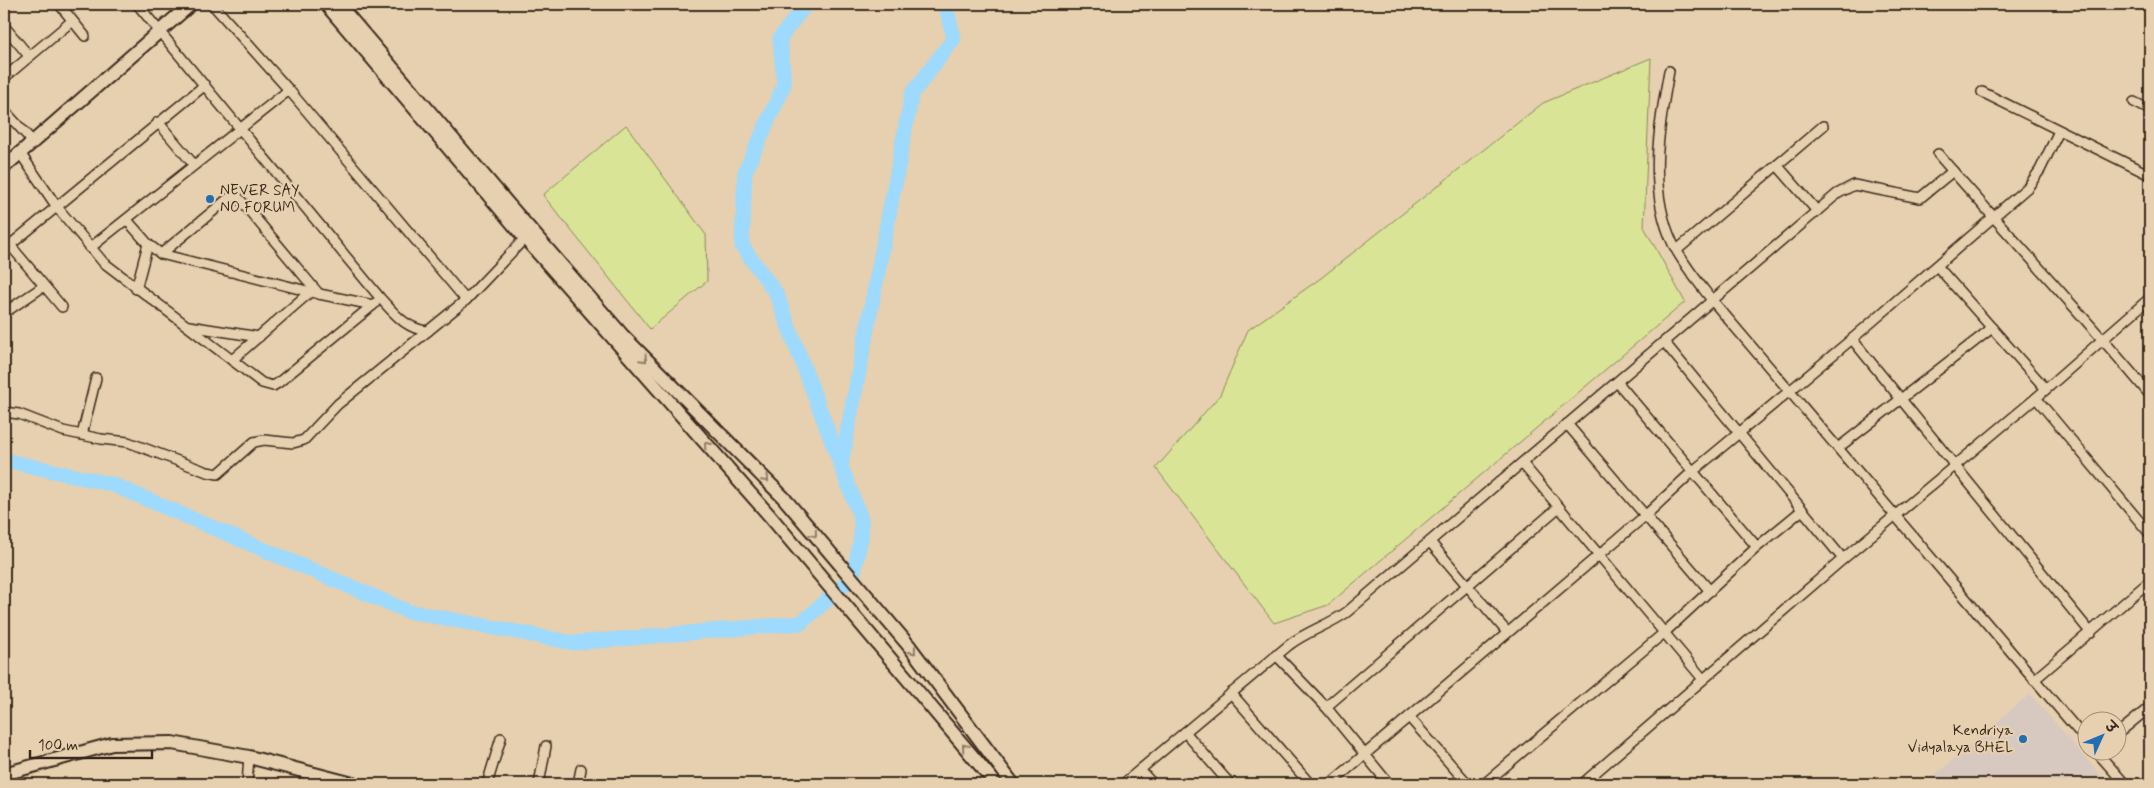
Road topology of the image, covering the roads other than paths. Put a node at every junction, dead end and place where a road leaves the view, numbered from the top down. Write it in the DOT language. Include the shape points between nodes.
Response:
graph roads {
  1 [pos="59,4"];
  2 [pos="137,4"];
  3 [pos="191,4"];
  4 [pos="212,4"];
  5 [pos="326,4"];
  6 [pos="338,4"];
  7 [pos="72,21"];
  8 [pos="4,26"];
  9 [pos="161,31"];
  10 [pos="85,36"];
  11 [pos="29,56"];
  12 [pos="1669,71"];
  13 [pos="4,78"];
  14 [pos="205,85"];
  15 [pos="289,90"];
  16 [pos="1982,92"];
  17 [pos="2134,102"];
  18 [pos="4,110"];
  19 [pos="2150,110"];
  20 [pos="158,122"];
  21 [pos="1823,126"];
  22 [pos="240,129"];
  23 [pos="2059,131"];
  24 [pos="33,142"];
  25 [pos="20,153"];
  26 [pos="1938,154"];
  27 [pos="194,164"];
  28 [pos="1777,165"];
  29 [pos="4,167"];
  30 [pos="1953,172"];
  31 [pos="2150,175"];
  32 [pos="57,207"];
  33 [pos="1817,211"];
  34 [pos="1994,218"];
  35 [pos="127,220"];
  36 [pos="525,238"];
  37 [pos="148,244"];
  38 [pos="7,248"];
  39 [pos="90,248"];
  40 [pos="1677,250"];
  41 [pos="161,254"];
  42 [pos="1937,266"];
  43 [pos="44,286"];
  44 [pos="136,289"];
  45 [pos="315,293"];
  46 [pos="2150,298"];
  47 [pos="381,299"];
  48 [pos="466,300"];
  49 [pos="1712,300"];
  50 [pos="373,304"];
  51 [pos="62,307"];
  52 [pos="4,313"];
  53 [pos="186,326"];
  54 [pos="1992,328"];
  55 [pos="428,331"];
  56 [pos="259,336"];
  57 [pos="1852,339"];
  58 [pos="2104,339"];
  59 [pos="1665,343"];
  60 [pos="232,360"];
  61 [pos="96,378"];
  62 [pos="1618,383"];
  63 [pos="2046,390"];
  64 [pos="1789,391"];
  65 [pos="2150,395"];
  66 [pos="2036,398"];
  67 [pos="1901,399"];
  68 [pos="4,412"];
  69 [pos="1567,424"];
  70 [pos="1738,434"];
  71 [pos="82,435"];
  72 [pos="1838,448"];
  73 [pos="1522,463"];
  74 [pos="1956,467"];
  75 [pos="1692,472"];
  76 [pos="1559,507"];
  77 [pos="1801,511"];
  78 [pos="1646,515"];
  79 [pos="1895,516"];
  80 [pos="2150,534"];
  81 [pos="1430,542"];
  82 [pos="1757,547"];
  83 [pos="1599,554"];
  84 [pos="1842,559"];
  85 [pos="2150,581"];
  86 [pos="1467,587"];
  87 [pos="1710,591"];
  88 [pos="1506,632"];
  89 [pos="1665,632"];
  90 [pos="2091,633"];
  91 [pos="1276,655"];
  92 [pos="1703,679"];
  93 [pos="2034,680"];
  94 [pos="1231,694"];
  95 [pos="1326,707"];
  96 [pos="2150,707"];
  97 [pos="1409,717"];
  98 [pos="2126,727"];
  99 [pos="2076,728"];
  100 [pos="1185,732"];
  101 [pos="501,738"];
  102 [pos="546,746"];
  103 [pos="1364,755"];
  104 [pos="249,757"];
  105 [pos="2105,760"];
  106 [pos="581,769"];
  107 [pos="1140,770"];
  108 [pos="4,774"];
  109 [pos="247,784"];
  110 [pos="353,784"];
  111 [pos="488,784"];
  112 [pos="539,784"];
  113 [pos="578,784"];
  114 [pos="996,784"];
  115 [pos="1013,784"];
  116 [pos="1123,784"];
  117 [pos="1152,784"];
  118 [pos="1230,784"];
  119 [pos="1310,784"];
  120 [pos="1330,784"];
  121 [pos="1389,784"];
  122 [pos="1468,784"];
  123 [pos="1484,784"];
  124 [pos="1582,784"];
  125 [pos="2125,784"];
  1 -- 7 [label="street"];
  2 -- 9 [label="street"];
  3 -- 9 [label="main road"];
  4 -- 15 [label="street"];
  5 -- 36 [label="main road"];
  6 -- 115 [label="main road, one-way" via="623,336 782,497 916,655"];
  7 -- 10 [label="street"];
  7 -- 11 [label="street"];
  8 -- 11 [label="street"];
  9 -- 14 [label="street"];
  9 -- 24 [label="main road"];
  11 -- 13 [label="street"];
  12 -- 40 [label="street" via="1657,158 1661,210"];
  14 -- 20 [label="street"];
  14 -- 22 [label="street"];
  15 -- 22 [label="street"];
  15 -- 48 [label="street"];
  16 -- 23 [label="street"];
  17 -- 19 [label="street"];
  18 -- 24 [label="street"];
  20 -- 27 [label="street"];
  20 -- 32 [label="street"];
  21 -- 28 [label="street"];
  22 -- 27 [label="street"];
  22 -- 47 [label="street"];
  23 -- 31 [label="street"];
  23 -- 34 [label="street" via="2034,179"];
  24 -- 25 [label="main road"];
  25 -- 29 [label="main road"];
  25 -- 32 [label="street"];
  26 -- 30 [label="street"];
  27 -- 35 [label="street"];
  28 -- 33 [label="street"];
  28 -- 40 [label="street"];
  30 -- 33 [label="street" via="1920,198 1854,185 1844,188"];
  30 -- 34 [label="street"];
  32 -- 38 [label="street"];
  32 -- 39 [label="street"];
  33 -- 49 [label="street"];
  34 -- 42 [label="street"];
  34 -- 58 [label="street"];
  35 -- 37 [label="street"];
  35 -- 39 [label="street"];
  36 -- 48 [label="street"];
  114 -- 36 [label="main road, one-way" via="769,515"];
  37 -- 41 [label="street"];
  37 -- 44 [label="street"];
  38 -- 43 [label="street"];
  39 -- 44 [label="street"];
  40 -- 49 [label="street"];
  41 -- 45 [label="street"];
  41 -- 45 [label="street" via="228,198 237,196"];
  42 -- 54 [label="street"];
  42 -- 57 [label="street"];
  43 -- 51 [label="street"];
  43 -- 52 [label="street"];
  44 -- 53 [label="street"];
  45 -- 50 [label="street"];
  45 -- 56 [label="street"];
  46 -- 58 [label="street"];
  47 -- 50 [label="street"];
  47 -- 55 [label="street" via="401,320"];
  48 -- 55 [label="street"];
  49 -- 59 [label="street"];
  49 -- 64 [label="street"];
  50 -- 60 [label="street" via="273,386 262,383"];
  53 -- 56 [label="street"];
  53 -- 60 [label="street"];
  54 -- 63 [label="street"];
  54 -- 67 [label="street"];
  55 -- 71 [label="street" via="338,404 304,440 293,443 254,442 218,474 128,442"];
  56 -- 60 [label="street"];
  57 -- 64 [label="street"];
  57 -- 67 [label="street"];
  58 -- 63 [label="street"];
  58 -- 65 [label="street"];
  59 -- 62 [label="street"];
  59 -- 70 [label="street"];
  61 -- 71 [label="street"];
  62 -- 69 [label="street"];
  62 -- 75 [label="street"];
  63 -- 66 [label="street"];
  64 -- 70 [label="street"];
  64 -- 72 [label="street"];
  66 -- 74 [label="street"];
  66 -- 80 [label="street"];
  67 -- 72 [label="street"];
  67 -- 74 [label="street"];
  68 -- 71 [label="street"];
  69 -- 73 [label="street"];
  69 -- 78 [label="street"];
  70 -- 75 [label="street"];
  70 -- 77 [label="street"];
  72 -- 79 [label="street"];
  73 -- 76 [label="street"];
  73 -- 81 [label="street"];
  74 -- 79 [label="street"];
  74 -- 90 [label="street"];
  75 -- 78 [label="street"];
  75 -- 82 [label="street"];
  76 -- 83 [label="street"];
  76 -- 86 [label="street"];
  77 -- 82 [label="street"];
  77 -- 84 [label="street"];
  78 -- 83 [label="street"];
  78 -- 87 [label="street"];
  79 -- 84 [label="street"];
  79 -- 93 [label="street"];
  81 -- 86 [label="street"];
  81 -- 91 [label="street" via="1343,615 1297,639"];
  82 -- 87 [label="street"];
  83 -- 88 [label="street"];
  83 -- 89 [label="street"];
  84 -- 92 [label="street"];
  85 -- 90 [label="street"];
  86 -- 88 [label="street"];
  86 -- 95 [label="street"];
  87 -- 89 [label="street"];
  88 -- 97 [label="street"];
  89 -- 92 [label="street"];
  89 -- 123 [label="street"];
  90 -- 93 [label="street"];
  91 -- 94 [label="street"];
  91 -- 95 [label="street"];
  92 -- 124 [label="street"];
  93 -- 99 [label="street"];
  94 -- 100 [label="street"];
  94 -- 119 [label="street"];
  95 -- 103 [label="street"];
  96 -- 98 [label="street"];
  97 -- 103 [label="street"];
  97 -- 122 [label="street"];
  100 -- 107 [label="street"];
  100 -- 118 [label="street"];
  101 -- 111 [label="street"];
  102 -- 112 [label="street"];
  103 -- 120 [label="street"];
  103 -- 121 [label="street"];
  104 -- 108 [label="main road" via="172,743 112,744"];
  104 -- 109 [label="street"];
  104 -- 110 [label="main road"];
  105 -- 125 [label="street"];
  106 -- 113 [label="street"];
  107 -- 116 [label="street"];
  107 -- 117 [label="street"];
}
